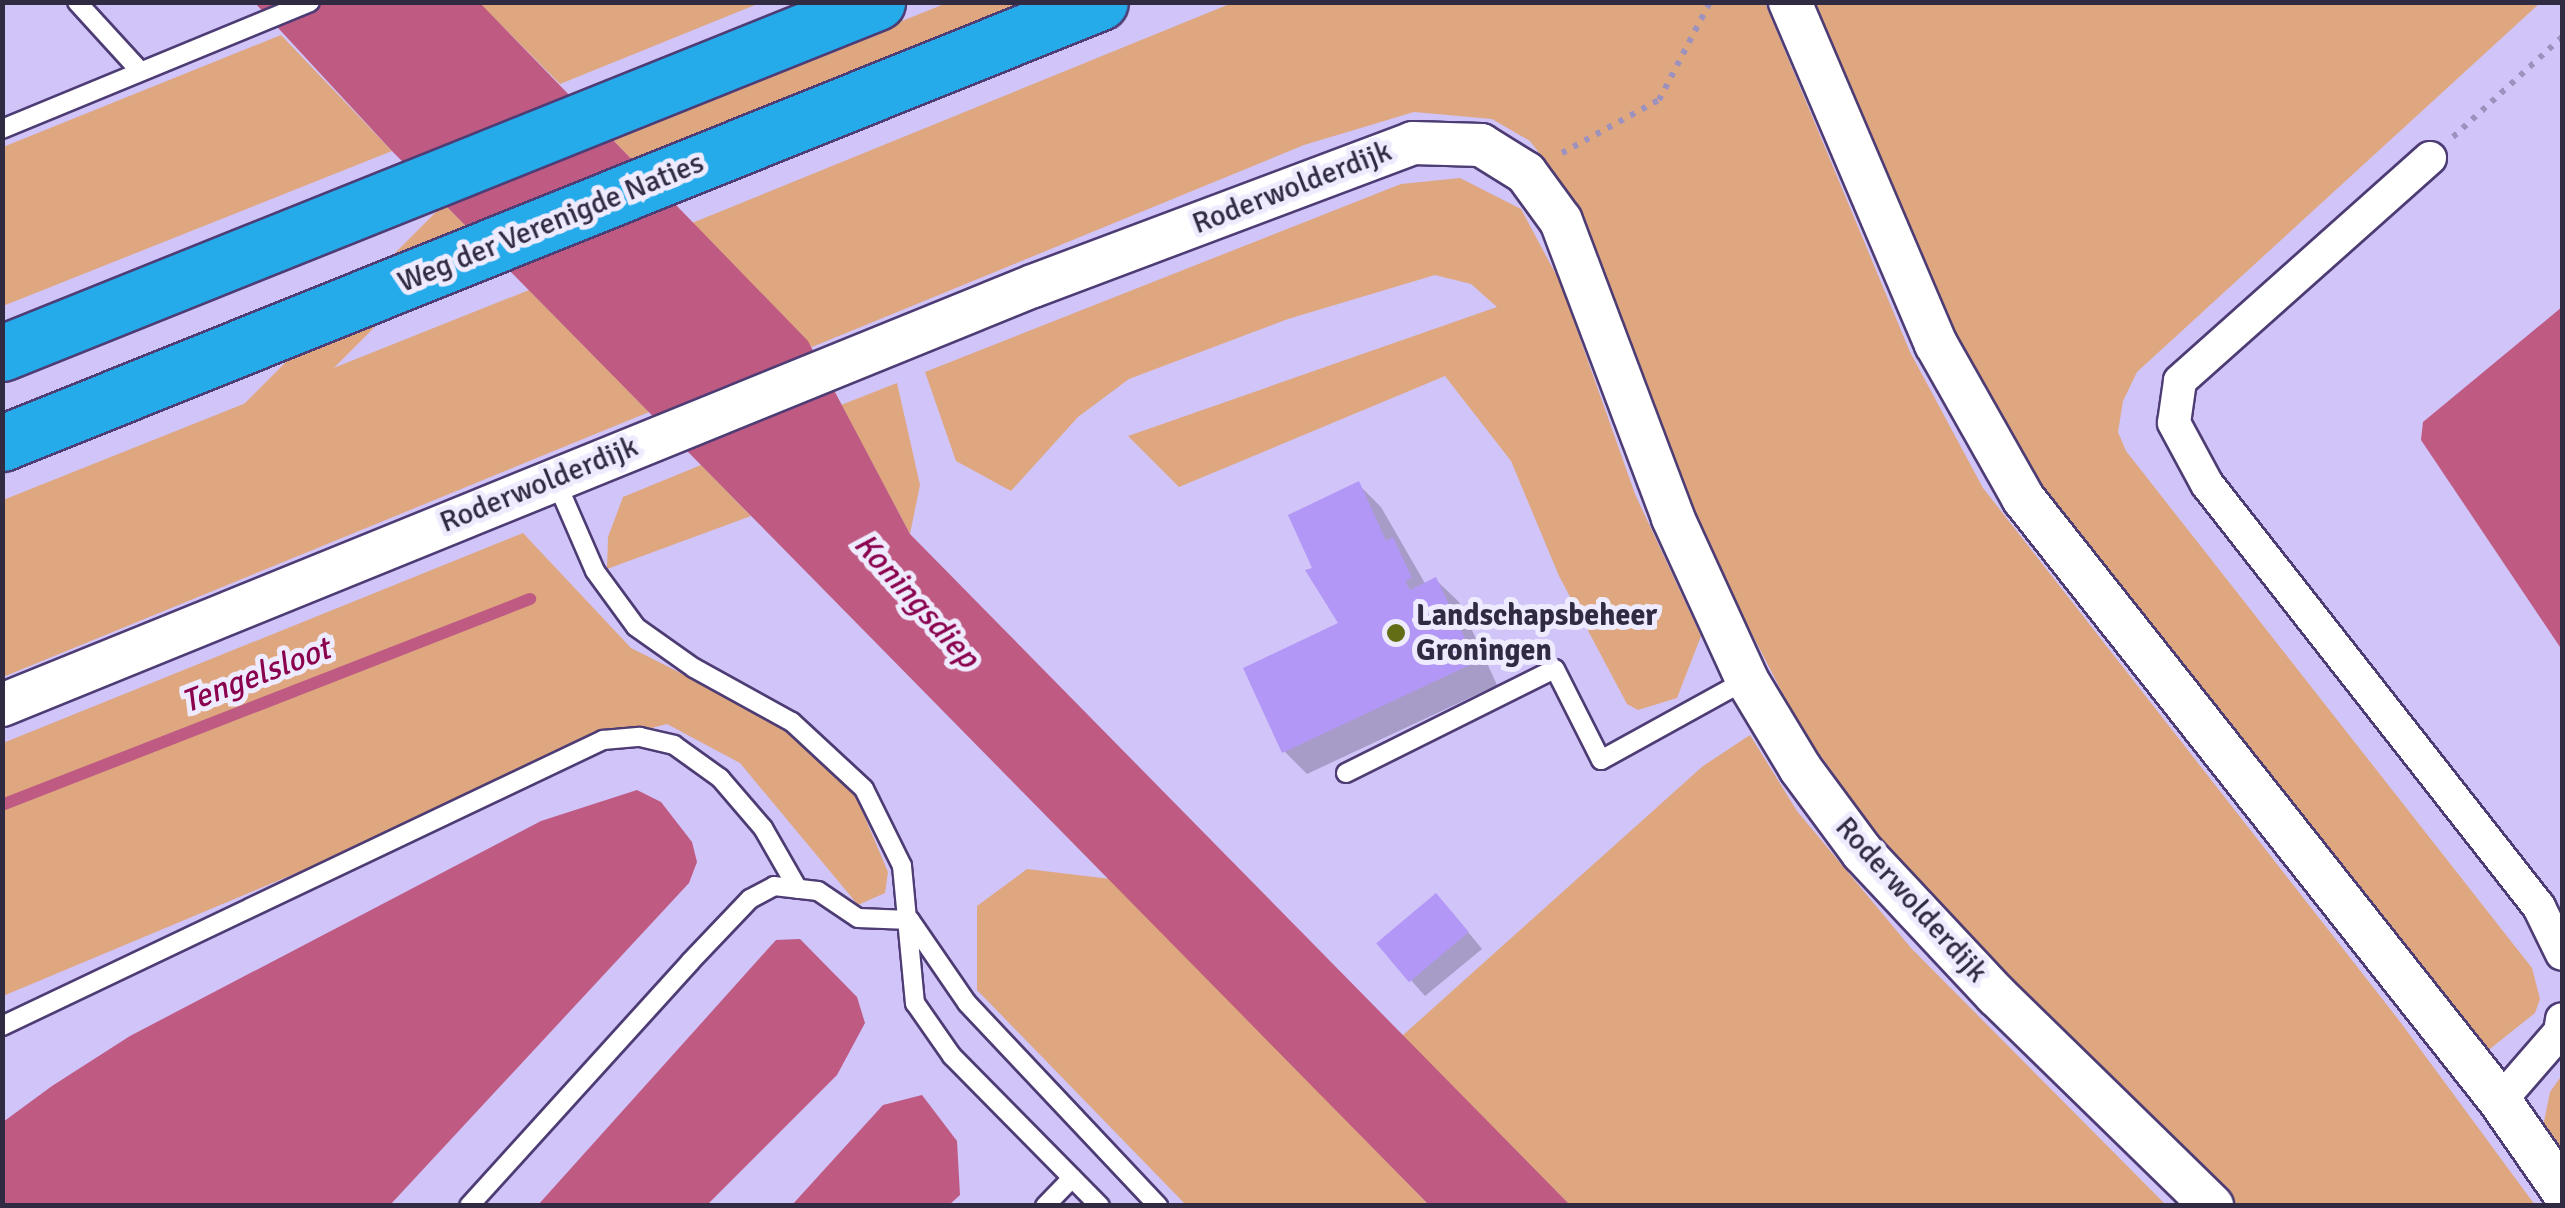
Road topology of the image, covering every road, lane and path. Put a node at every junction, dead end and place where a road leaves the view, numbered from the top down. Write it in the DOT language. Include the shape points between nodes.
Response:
graph roads {
  1 [pos="77,2"];
  2 [pos="310,2"];
  3 [pos="878,2"];
  4 [pos="1100,2"];
  5 [pos="1710,2"];
  6 [pos="1790,2"];
  7 [pos="2562,36"];
  8 [pos="139,70"];
  9 [pos="2,129"];
  10 [pos="2459,131"];
  11 [pos="2430,158"];
  12 [pos="1526,172"];
  13 [pos="2,353"];
  14 [pos="2,443"];
  15 [pos="555,479"];
  16 [pos="1747,680"];
  17 [pos="2,705"];
  18 [pos="1346,774"];
  19 [pos="798,889"];
  20 [pos="910,920"];
  21 [pos="2562,954"];
  22 [pos="2562,1019"];
  23 [pos="2,1026"];
  24 [pos="2500,1102"];
  25 [pos="1072,1178"];
  26 [pos="2562,1190"];
  27 [pos="469,1206"];
  28 [pos="1045,1206"];
  29 [pos="1100,1206"];
  30 [pos="1158,1206"];
  31 [pos="2212,1206"];
  1 -- 8 [label="lane"];
  2 -- 8 [label="lane"];
  3 -- 13 [label="highway"];
  4 -- 14 [label="highway, Weg der Verenigde Naties"];
  5 -- 12 [label="path" via="1659,100"];
  6 -- 24 [label="street" via="1936,344 2022,498"];
  7 -- 10 [label="path"];
  8 -- 9 [label="lane"];
  11 -- 21 [label="street" via="2180,380 2174,423 2207,484 2540,907"];
  12 -- 15 [label="street, Roderwolderdijk" via="1482,146 1413,143"];
  12 -- 16 [label="street, Roderwolderdijk" via="1561,221 1673,518"];
  15 -- 17 [label="street, Roderwolderdijk"];
  15 -- 20 [label="lane" via="595,571 636,628 792,722 864,790 902,866"];
  16 -- 18 [label="lane" via="1601,760 1554,669"];
  16 -- 31 [label="street, Roderwolderdijk" via="1863,854"];
  19 -- 20 [label="lane" via="818,891 858,918"];
  19 -- 23 [label="lane" via="762,828 720,778 674,746 640,736 604,740"];
  19 -- 27 [label="lane" via="774,886 750,899"];
  20 -- 25 [label="lane" via="907,954 915,1003 952,1056"];
  20 -- 30 [label="lane" via="967,1003"];
  22 -- 24 [label="street" via="2560,1032"];
  24 -- 26 [label="street"];
  25 -- 28 [label="lane"];
  25 -- 29 [label="lane"];
}
